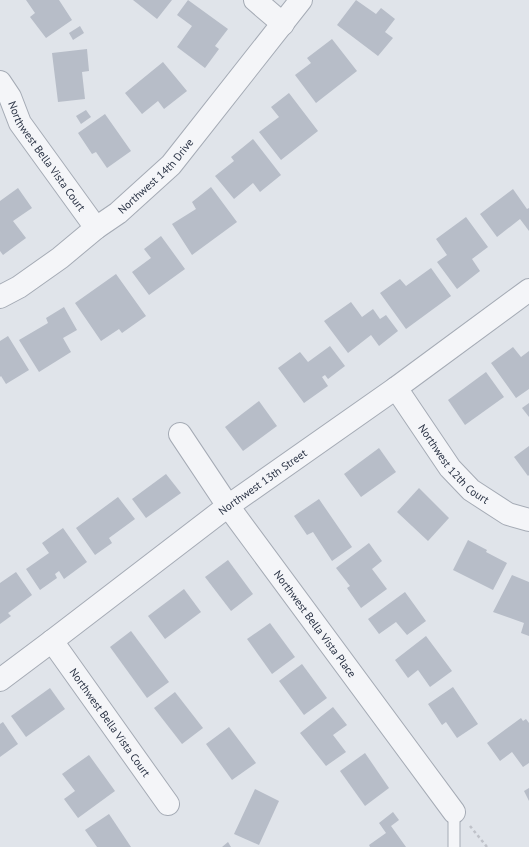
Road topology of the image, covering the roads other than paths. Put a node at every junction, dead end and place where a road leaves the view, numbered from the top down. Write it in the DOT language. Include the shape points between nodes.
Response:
graph roads {
  1 [pos="255,0"];
  2 [pos="301,0"];
  3 [pos="283,24"];
  4 [pos="0,82"];
  5 [pos="96,228"];
  6 [pos="529,290"];
  7 [pos="0,297"];
  8 [pos="396,388"];
  9 [pos="180,434"];
  10 [pos="228,506"];
  11 [pos="529,520"];
  12 [pos="52,642"];
  13 [pos="0,680"];
  14 [pos="168,804"];
  15 [pos="454,812"];
  16 [pos="454,847"];
  1 -- 3 [label="street"];
  2 -- 3 [label="street, Northwest 14th Drive"];
  3 -- 5 [label="street, Northwest 14th Drive" via="171,165 118,213"];
  4 -- 5 [label="street, Northwest Bella Vista Court" via="10,97 20,123"];
  5 -- 7 [label="street, Northwest 14th Drive" via="60,258"];
  6 -- 8 [label="street, Northwest 13th Street"];
  8 -- 10 [label="street, Northwest 13th Street"];
  8 -- 11 [label="street, Northwest 12th Court" via="450,468 470,490 508,514"];
  9 -- 10 [label="street, Northwest Bella Vista Place"];
  10 -- 12 [label="street, Northwest 13th Street"];
  10 -- 15 [label="street, Northwest Bella Vista Place"];
  12 -- 13 [label="street, Northwest 13th Street"];
  12 -- 14 [label="street, Northwest Bella Vista Court"];
  15 -- 16 [label="lane"];
}
